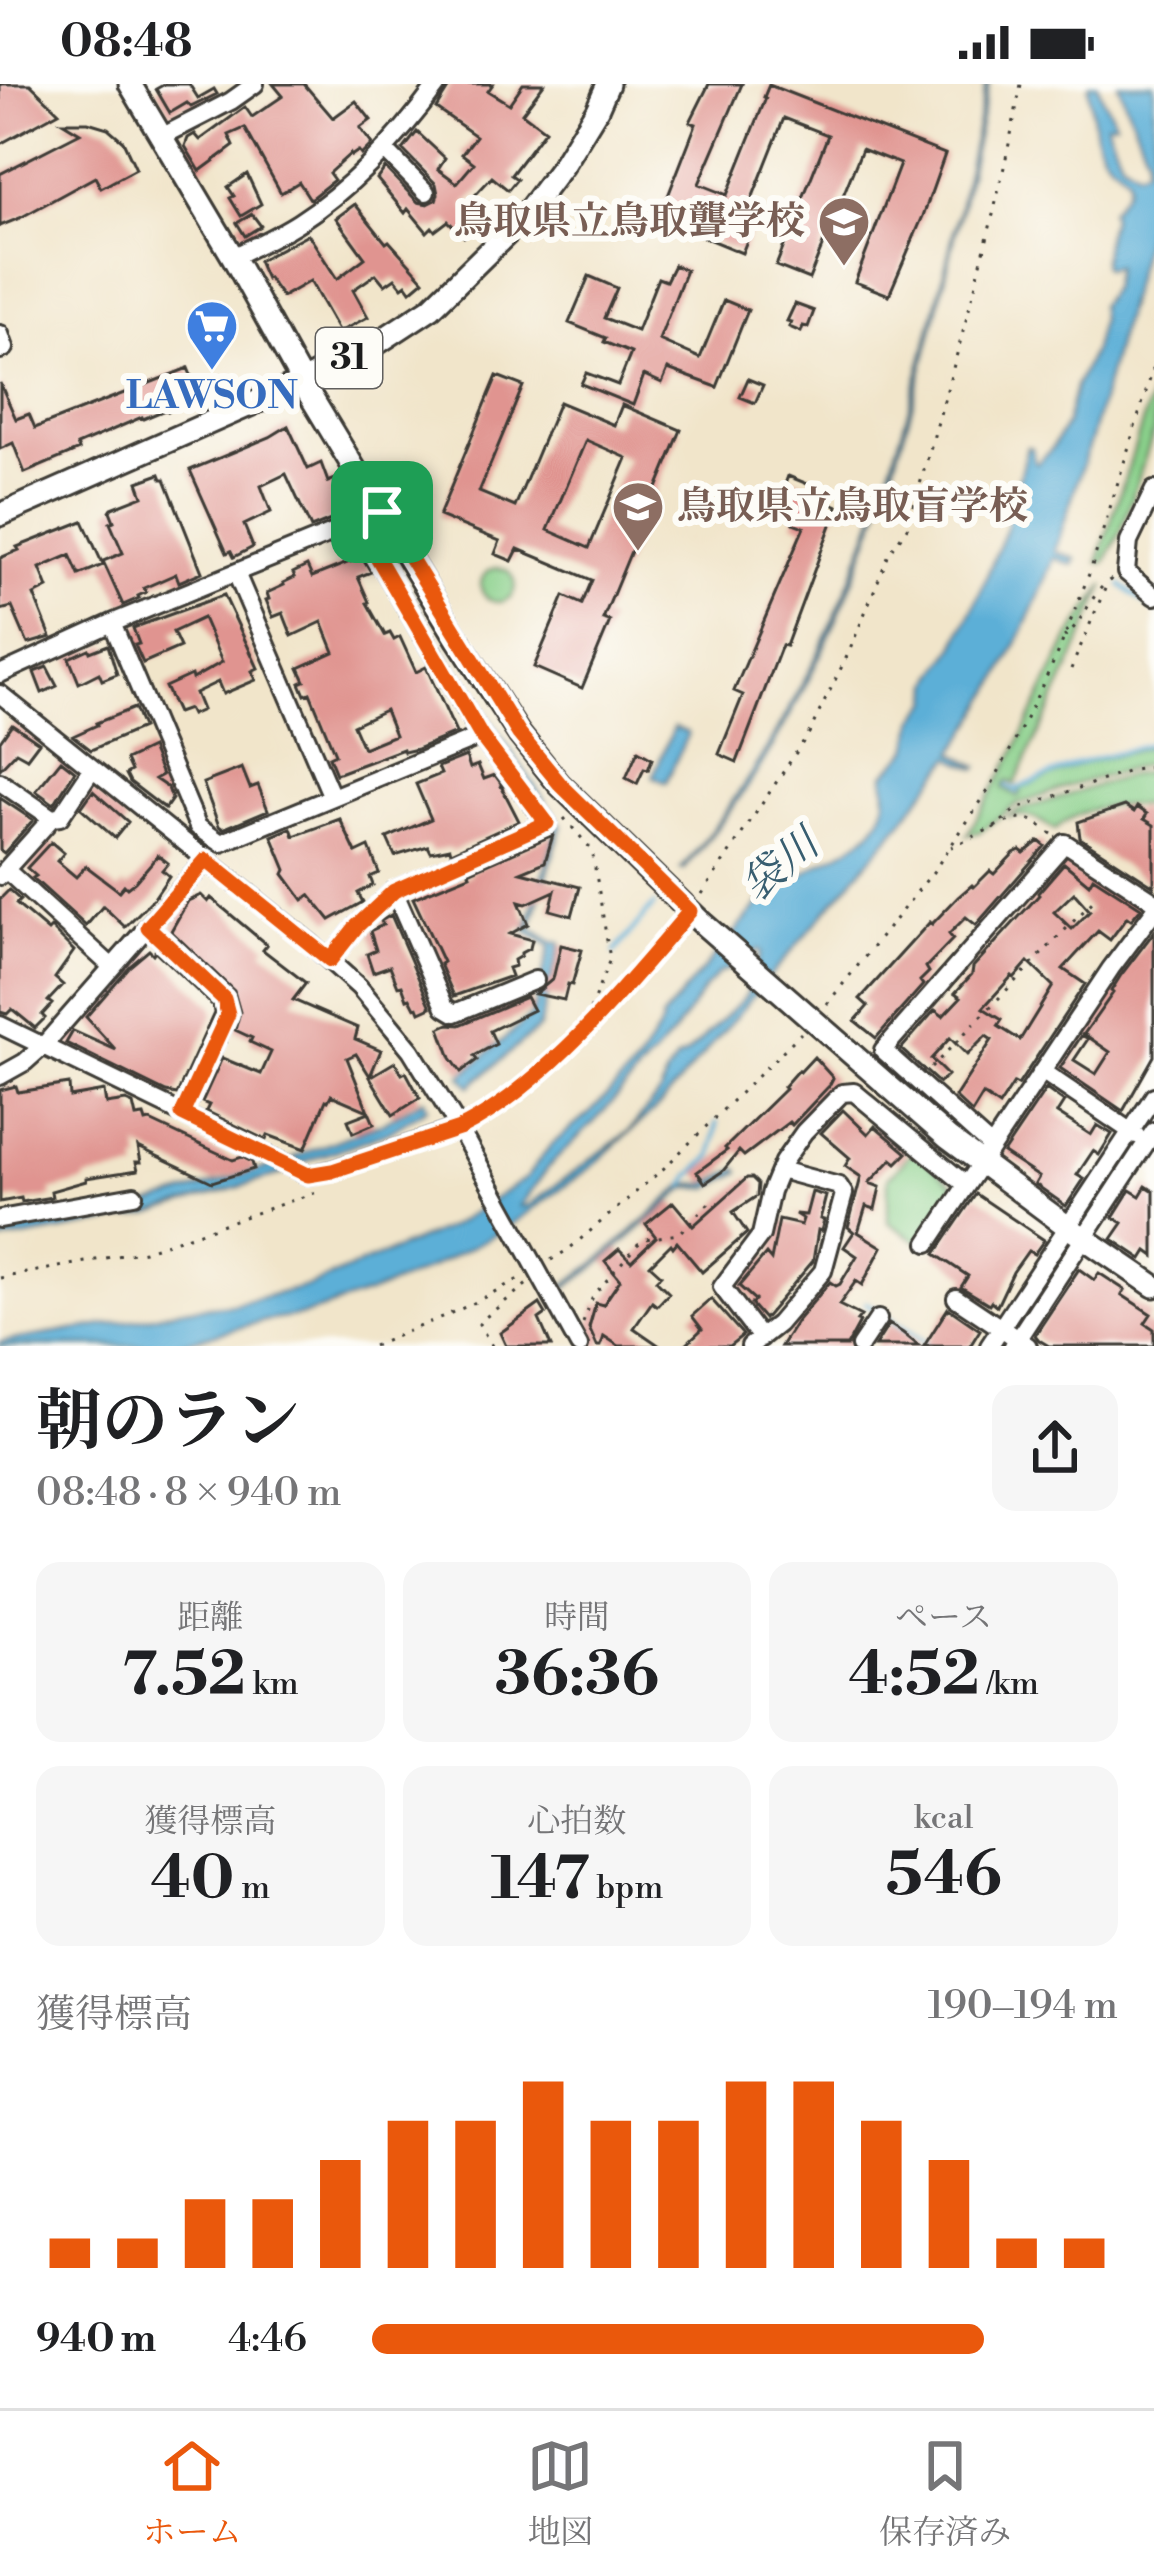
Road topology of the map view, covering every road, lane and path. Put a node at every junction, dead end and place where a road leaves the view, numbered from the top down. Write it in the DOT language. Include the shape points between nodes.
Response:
graph roads {
  1 [pos="130,84"];
  2 [pos="255,84"];
  3 [pos="438,84"];
  4 [pos="608,84"];
  5 [pos="1021,84"];
  6 [pos="160,137"];
  7 [pos="385,150"];
  8 [pos="426,192"];
  9 [pos="233,257"];
  10 [pos="0,334"];
  11 [pos="0,350"];
  12 [pos="1154,366"];
  13 [pos="302,382"];
  14 [pos="1154,490"];
  15 [pos="382,512"];
  16 [pos="0,515"];
  17 [pos="358,524"];
  18 [pos="236,573"];
  19 [pos="1119,576"];
  20 [pos="1154,596"];
  21 [pos="112,623"];
  22 [pos="1064,637"];
  23 [pos="1072,669"];
  24 [pos="0,674"];
  25 [pos="0,694"];
  26 [pos="481,736"];
  27 [pos="1154,766"];
  28 [pos="92,769"];
  29 [pos="0,782"];
  30 [pos="568,793"];
  31 [pos="332,797"];
  32 [pos="52,818"];
  33 [pos="993,829"];
  34 [pos="1065,843"];
  35 [pos="950,848"];
  36 [pos="206,860"];
  37 [pos="3,873"];
  38 [pos="394,891"];
  39 [pos="1097,897"];
  40 [pos="1154,901"];
  41 [pos="1154,910"];
  42 [pos="695,916"];
  43 [pos="148,927"];
  44 [pos="330,960"];
  45 [pos="112,967"];
  46 [pos="536,980"];
  47 [pos="808,1014"];
  48 [pos="0,1025"];
  49 [pos="581,1032"];
  50 [pos="44,1045"];
  51 [pos="1043,1072"];
  52 [pos="0,1076"];
  53 [pos="919,1081"];
  54 [pos="1154,1096"];
  55 [pos="182,1114"];
  56 [pos="1130,1131"];
  57 [pos="461,1133"];
  58 [pos="1152,1140"];
  59 [pos="984,1155"];
  60 [pos="780,1170"];
  61 [pos="965,1184"];
  62 [pos="330,1188"];
  63 [pos="134,1195"];
  64 [pos="714,1198"];
  65 [pos="0,1219"];
  66 [pos="1076,1233"];
  67 [pos="928,1243"];
  68 [pos="535,1267"];
  69 [pos="0,1278"];
  70 [pos="1154,1286"];
  71 [pos="956,1298"];
  72 [pos="878,1318"];
  73 [pos="1001,1328"];
  74 [pos="576,1340"];
  75 [pos="755,1342"];
  76 [pos="1020,1344"];
  77 [pos="373,1346"];
  78 [pos="492,1346"];
  79 [pos="860,1346"];
  80 [pos="989,1346"];
  1 -- 6 [label="main road"];
  2 -- 6 [label="street"];
  3 -- 7 [label="street"];
  4 -- 13 [label="main road, 31" via="523,218 431,308"];
  5 -- 42 [label="path" via="964,332 908,526 809,733"];
  6 -- 9 [label="main road"];
  7 -- 8 [label="street"];
  7 -- 9 [label="street" via="300,222"];
  9 -- 13 [label="main road"];
  10 -- 11 [label="street"];
  12 -- 22 [label="path"];
  13 -- 15 [label="main road"];
  13 -- 16 [label="main road, 31"];
  14 -- 19 [label="street"];
  15 -- 17 [label="street"];
  15 -- 30 [label="main road" via="519,734"];
  17 -- 18 [label="street"];
  17 -- 26 [label="street"];
  18 -- 21 [label="street"];
  18 -- 31 [label="street"];
  19 -- 20 [label="street"];
  19 -- 22 [label="path" via="1098,589"];
  19 -- 23 [label="path"];
  21 -- 24 [label="street"];
  21 -- 31 [label="street" via="198,826 221,843"];
  22 -- 35 [label="path" via="990,788"];
  25 -- 28 [label="street"];
  26 -- 31 [label="street"];
  26 -- 38 [label="street" via="547,823"];
  27 -- 33 [label="path" via="1016,808"];
  28 -- 32 [label="street"];
  28 -- 36 [label="street"];
  29 -- 32 [label="street"];
  30 -- 42 [label="main road"];
  30 -- 49 [label="path" via="565,820 592,850 610,959"];
  32 -- 37 [label="street"];
  33 -- 34 [label="path" via="1024,819"];
  33 -- 35 [label="path"];
  34 -- 40 [label="street"];
  34 -- 53 [label="street" via="884,1050"];
  35 -- 47 [label="path"];
  36 -- 43 [label="street"];
  36 -- 44 [label="street"];
  37 -- 45 [label="street"];
  38 -- 44 [label="street"];
  38 -- 46 [label="street" via="445,1006 455,1012"];
  39 -- 53 [label="path"];
  41 -- 51 [label="street"];
  42 -- 47 [label="main road"];
  42 -- 49 [label="path"];
  43 -- 45 [label="street"];
  43 -- 55 [label="street" via="224,999 228,1014"];
  44 -- 57 [label="street" via="411,1050"];
  45 -- 50 [label="street"];
  47 -- 59 [label="main road"];
  47 -- 68 [label="path" via="663,1169 569,1249"];
  48 -- 50 [label="street"];
  49 -- 57 [label="path"];
  50 -- 52 [label="street"];
  50 -- 55 [label="street"];
  51 -- 56 [label="street"];
  51 -- 59 [label="street"];
  53 -- 59 [label="street"];
  54 -- 56 [label="street"];
  55 -- 57 [label="street" via="308,1175"];
  56 -- 58 [label="street"];
  56 -- 66 [label="street"];
  57 -- 68 [label="street"];
  58 -- 66 [label="street"];
  59 -- 61 [label="street"];
  59 -- 66 [label="main road"];
  60 -- 61 [label="street" via="803,1132 842,1093 854,1092"];
  60 -- 75 [label="street" via="761,1235 722,1287"];
  60 -- 75 [label="street" via="844,1194 823,1271"];
  61 -- 67 [label="street"];
  62 -- 69 [label="path" via="144,1251"];
  63 -- 65 [label="street"];
  64 -- 74 [label="path" via="678,1234 637,1245 593,1296"];
  66 -- 70 [label="main road"];
  66 -- 73 [label="street"];
  66 -- 76 [label="street"];
  68 -- 74 [label="street"];
  68 -- 77 [label="path"];
  68 -- 78 [label="path" via="479,1324"];
  71 -- 73 [label="street"];
  72 -- 79 [label="street"];
  73 -- 76 [label="street"];
  73 -- 80 [label="street"];
}
